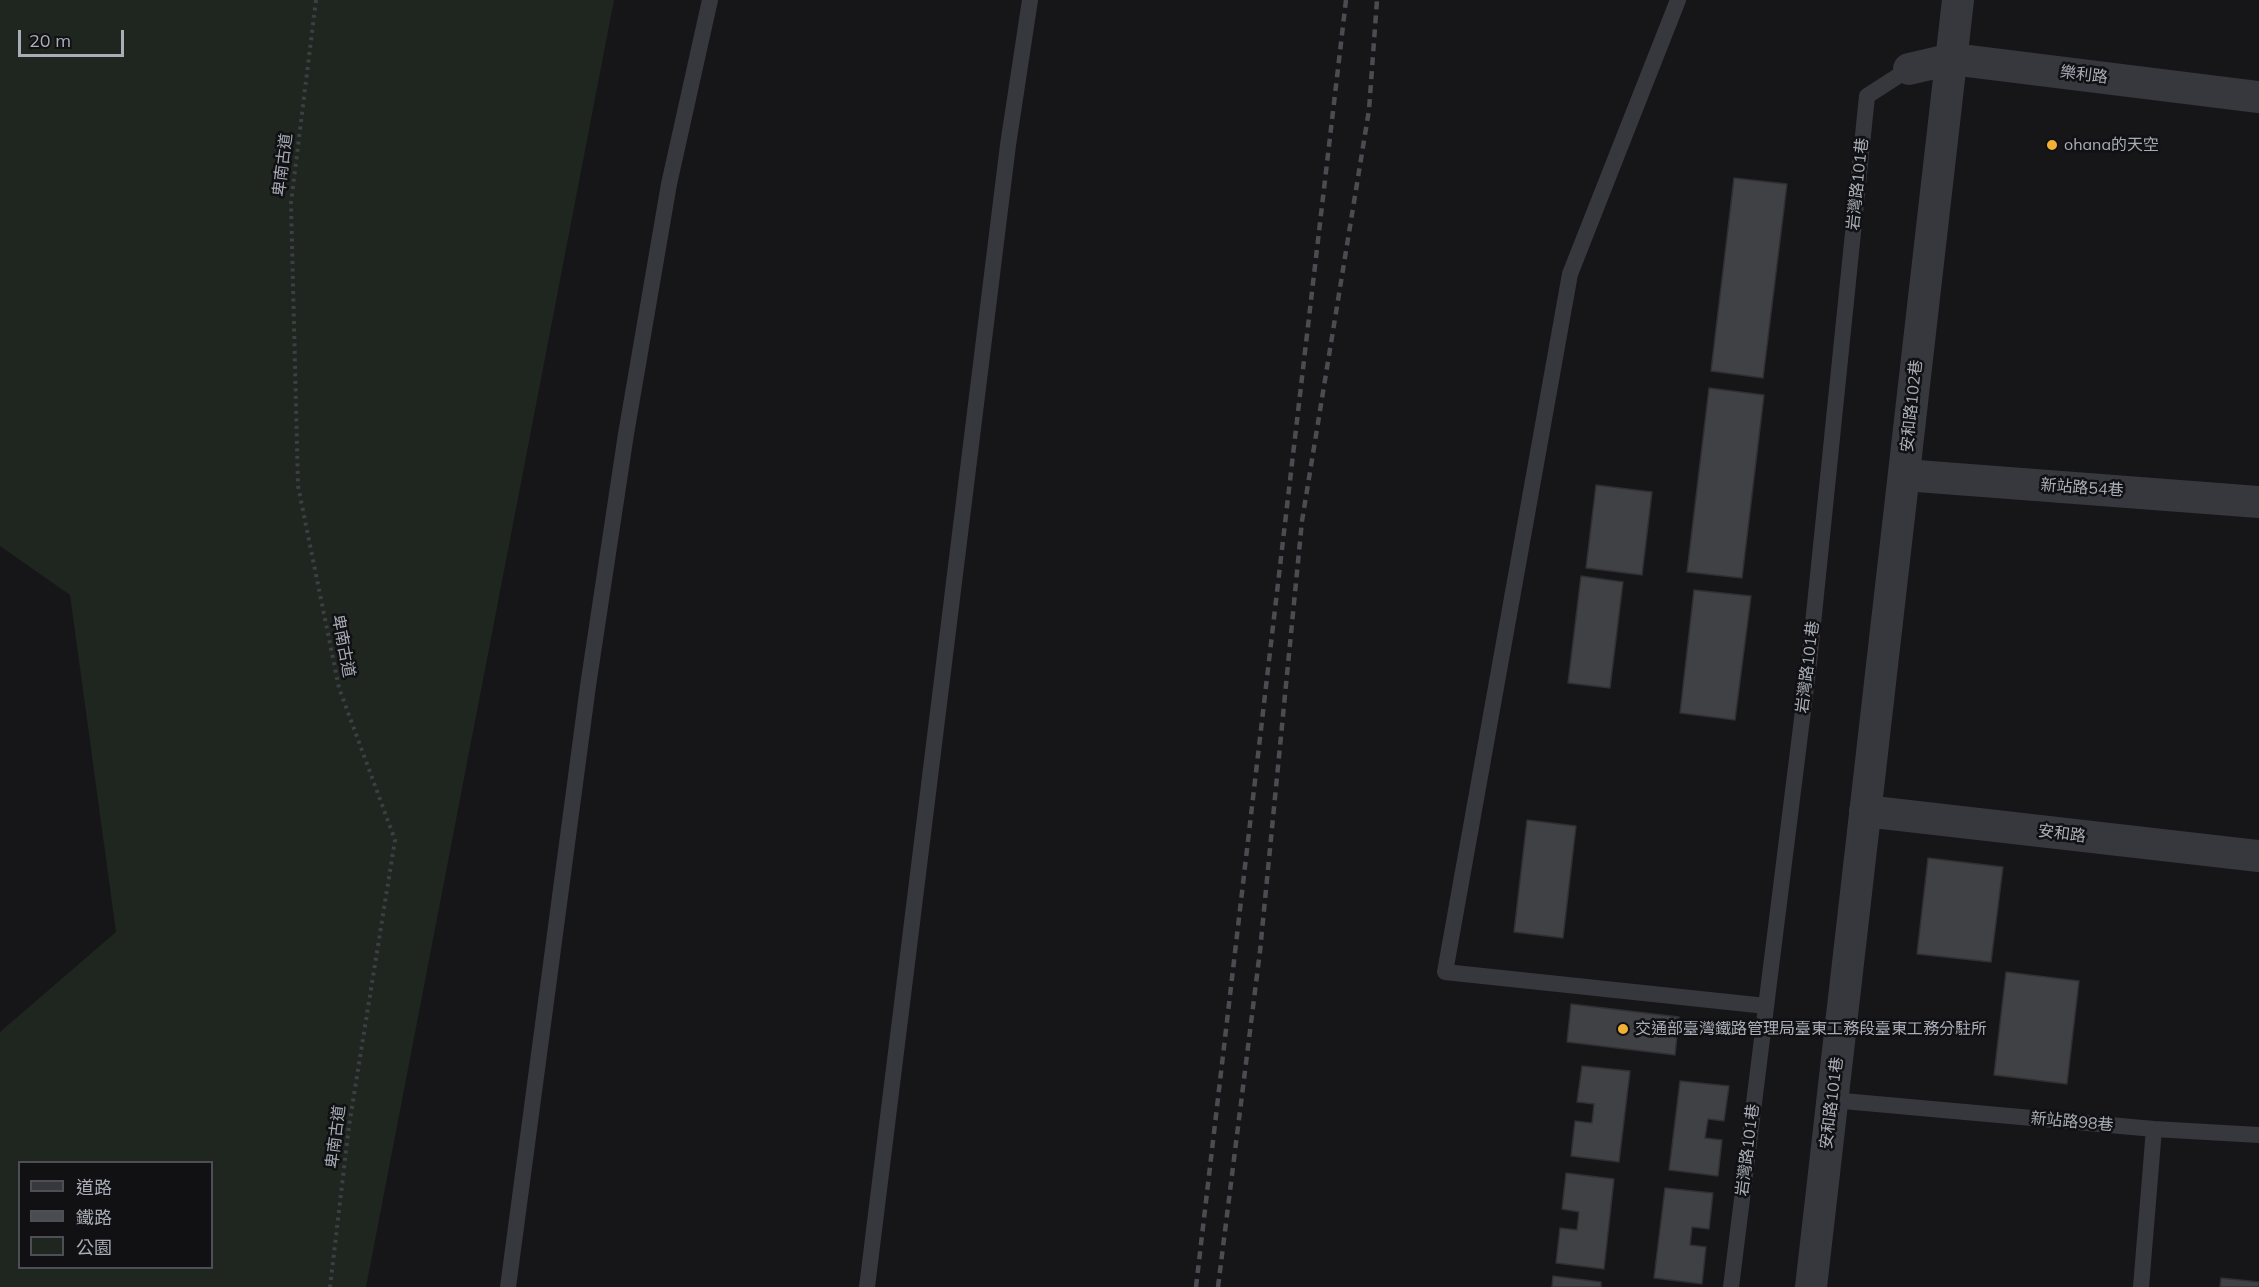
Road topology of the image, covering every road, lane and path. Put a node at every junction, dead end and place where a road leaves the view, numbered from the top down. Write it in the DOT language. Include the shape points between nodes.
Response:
graph roads {
  1 [pos="316,0"];
  2 [pos="710,0"];
  3 [pos="1030,0"];
  4 [pos="1678,0"];
  5 [pos="1958,0"];
  6 [pos="1952,59"];
  7 [pos="1909,69"];
  8 [pos="2259,97"];
  9 [pos="1904,475"];
  10 [pos="2259,502"];
  11 [pos="1865,812"];
  12 [pos="2259,856"];
  13 [pos="1766,1006"];
  14 [pos="1832,1100"];
  15 [pos="2154,1129"];
  16 [pos="2259,1135"];
  17 [pos="330,1287"];
  18 [pos="508,1287"];
  19 [pos="867,1287"];
  20 [pos="1731,1287"];
  21 [pos="1811,1287"];
  22 [pos="2141,1287"];
  1 -- 17 [label="path, 卑南古道" via="291,203 298,486 339,688 395,840 349,1126"];
  2 -- 18 [label="lane" via="669,184 626,434 586,698"];
  3 -- 19 [label="lane" via="1008,145"];
  4 -- 13 [label="lane" via="1570,274 1446,972"];
  5 -- 6 [label="street, 安和路102巷"];
  6 -- 7 [label="street, 樂利路"];
  6 -- 8 [label="street, 樂利路"];
  6 -- 9 [label="street, 安和路102巷"];
  7 -- 13 [label="lane, 岩灣路101巷" via="1867,96 1809,663"];
  9 -- 10 [label="street, 新站路54巷"];
  9 -- 11 [label="street, 安和路102巷"];
  11 -- 12 [label="street, 安和路"];
  11 -- 14 [label="street, 安和路101巷"];
  13 -- 20 [label="lane, 岩灣路101巷"];
  14 -- 15 [label="lane, 新站路98巷"];
  14 -- 21 [label="street, 安和路101巷"];
  15 -- 16 [label="lane, 新站路98巷"];
  15 -- 22 [label="lane"];
}
